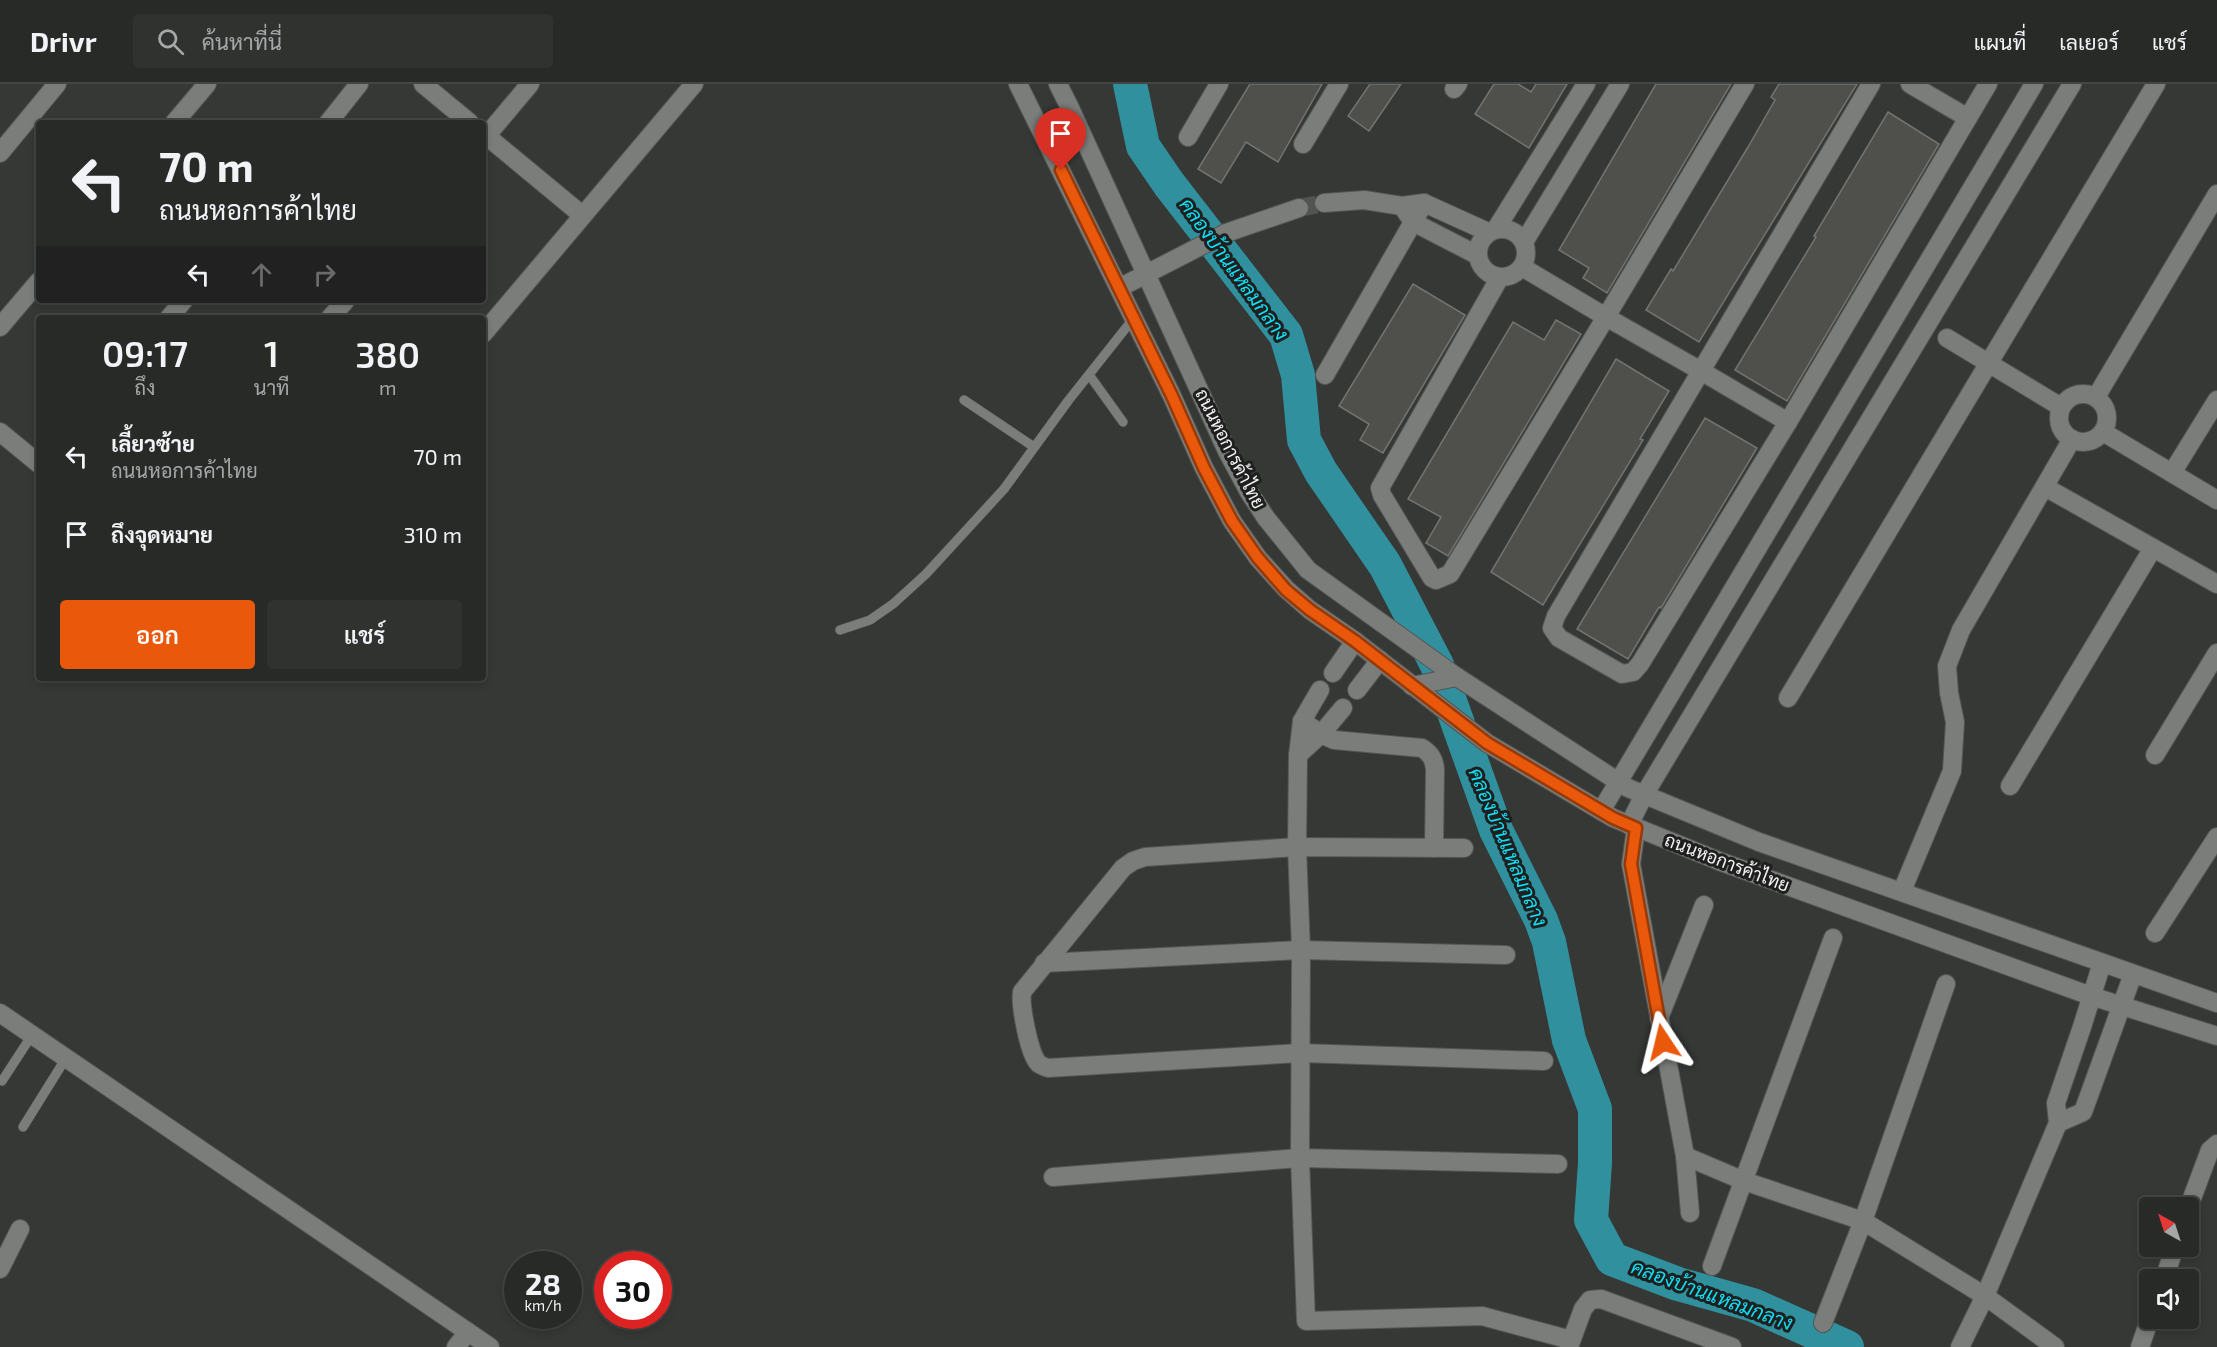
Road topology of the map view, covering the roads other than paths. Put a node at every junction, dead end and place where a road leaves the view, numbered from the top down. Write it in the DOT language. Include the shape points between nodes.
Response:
graph roads {
  1 [pos="57,84"];
  2 [pos="207,84"];
  3 [pos="359,84"];
  4 [pos="423,84"];
  5 [pos="530,84"];
  6 [pos="694,84"];
  7 [pos="1018,84"];
  8 [pos="1058,84"];
  9 [pos="1219,84"];
  10 [pos="1339,84"];
  11 [pos="1587,84"];
  12 [pos="1620,84"];
  13 [pos="1745,84"];
  14 [pos="1871,84"];
  15 [pos="1910,84"];
  16 [pos="1988,84"];
  17 [pos="2034,84"];
  18 [pos="2072,84"];
  19 [pos="2156,84"];
  20 [pos="1968,118"];
  21 [pos="177,120"];
  22 [pos="330,120"];
  23 [pos="466,120"];
  24 [pos="486,135"];
  25 [pos="1188,136"];
  26 [pos="486,139"];
  27 [pos="1303,144"];
  28 [pos="0,153"];
  29 [pos="2217,194"];
  30 [pos="1324,203"];
  31 [pos="1424,203"];
  32 [pos="1402,206"];
  33 [pos="1299,208"];
  34 [pos="582,215"];
  35 [pos="1413,222"];
  36 [pos="1492,230"];
  37 [pos="1524,242"];
  38 [pos="1477,255"];
  39 [pos="1522,267"];
  40 [pos="1147,274"];
  41 [pos="1500,277"];
  42 [pos="36,285"];
  43 [pos="1119,288"];
  44 [pos="182,303"];
  45 [pos="343,303"];
  46 [pos="172,315"];
  47 [pos="333,315"];
  48 [pos="1606,316"];
  49 [pos="1133,319"];
  50 [pos="0,327"];
  51 [pos="486,330"];
  52 [pos="1947,338"];
  53 [pos="1988,362"];
  54 [pos="1701,371"];
  55 [pos="1325,375"];
  56 [pos="1090,376"];
  57 [pos="2096,397"];
  58 [pos="964,400"];
  59 [pos="2217,400"];
  60 [pos="2061,407"];
  61 [pos="1123,422"];
  62 [pos="1788,422"];
  63 [pos="0,432"];
  64 [pos="2103,432"];
  65 [pos="2072,439"];
  66 [pos="1034,447"];
  67 [pos="36,462"];
  68 [pos="2172,473"];
  69 [pos="2045,487"];
  70 [pos="2217,500"];
  71 [pos="2153,548"];
  72 [pos="2217,584"];
  73 [pos="840,630"];
  74 [pos="1355,641"];
  75 [pos="2217,653"];
  76 [pos="1380,660"];
  77 [pos="1333,673"];
  78 [pos="1451,673"];
  79 [pos="1415,689"];
  80 [pos="1320,690"];
  81 [pos="1357,690"];
  82 [pos="1788,698"];
  83 [pos="1343,708"];
  84 [pos="1661,708"];
  85 [pos="1302,721"];
  86 [pos="1689,721"];
  87 [pos="1321,734"];
  88 [pos="1298,755"];
  89 [pos="2155,755"];
  90 [pos="1617,782"];
  91 [pos="2010,786"];
  92 [pos="1644,795"];
  93 [pos="1601,811"];
  94 [pos="1632,827"];
  95 [pos="2217,837"];
  96 [pos="1297,847"];
  97 [pos="1434,848"];
  98 [pos="1464,848"];
  99 [pos="1902,891"];
  100 [pos="1704,905"];
  101 [pos="2155,933"];
  102 [pos="1833,938"];
  103 [pos="1301,950"];
  104 [pos="1506,955"];
  105 [pos="1044,963"];
  106 [pos="2102,963"];
  107 [pos="2133,974"];
  108 [pos="1946,984"];
  109 [pos="2091,996"];
  110 [pos="2217,1003"];
  111 [pos="2123,1005"];
  112 [pos="0,1013"];
  113 [pos="1659,1019"];
  114 [pos="32,1035"];
  115 [pos="2217,1036"];
  116 [pos="1301,1053"];
  117 [pos="66,1058"];
  118 [pos="1544,1061"];
  119 [pos="2,1081"];
  120 [pos="2058,1123"];
  121 [pos="24,1127"];
  122 [pos="2217,1144"];
  123 [pos="1685,1156"];
  124 [pos="1300,1158"];
  125 [pos="1558,1164"];
  126 [pos="1053,1177"];
  127 [pos="1744,1181"];
  128 [pos="2192,1197"];
  129 [pos="1690,1213"];
  130 [pos="1863,1221"];
  131 [pos="20,1229"];
  132 [pos="1712,1266"];
  133 [pos="0,1269"];
  134 [pos="1985,1296"];
  135 [pos="1823,1323"];
  136 [pos="2146,1329"];
  137 [pos="468,1332"];
  138 [pos="1688,1340"];
  139 [pos="1570,1343"];
  140 [pos="456,1347"];
  141 [pos="490,1347"];
  142 [pos="1732,1347"];
  143 [pos="1960,1347"];
  144 [pos="2055,1347"];
  145 [pos="2140,1347"];
  1 -- 28 [label="street"];
  2 -- 21 [label="street"];
  3 -- 22 [label="street"];
  4 -- 23 [label="street"];
  5 -- 24 [label="street"];
  6 -- 34 [label="street"];
  7 -- 43 [label="street, ถนนหอการค้าไทย"];
  8 -- 40 [label="street, ถนนหอการค้าไทย"];
  9 -- 25 [label="street"];
  10 -- 27 [label="street"];
  11 -- 36 [label="street"];
  12 -- 37 [label="street"];
  13 -- 48 [label="street"];
  14 -- 54 [label="street"];
  15 -- 20 [label="street"];
  16 -- 20 [label="street"];
  17 -- 84 [label="street"];
  18 -- 86 [label="street"];
  19 -- 53 [label="street"];
  20 -- 62 [label="street"];
  26 -- 34 [label="street"];
  29 -- 57 [label="street"];
  30 -- 32 [label="street" via="1364,200"];
  31 -- 32 [label="street"];
  31 -- 35 [label="street"];
  31 -- 36 [label="street"];
  32 -- 35 [label="street"];
  33 -- 40 [label="street" via="1226,232"];
  34 -- 51 [label="street"];
  35 -- 38 [label="street"];
  35 -- 55 [label="street"];
  36 -- 37 [label="street" via="1512,230"];
  36 -- 38 [label="street" via="1478,246"];
  37 -- 39 [label="street" via="1527,250"];
  38 -- 41 [label="street" via="1484,270"];
  39 -- 41 [label="street"];
  39 -- 48 [label="street"];
  40 -- 43 [label="street"];
  40 -- 78 [label="street, ถนนหอการค้าไทย" via="1227,451 1260,509 1291,551 1308,570"];
  41 -- 48 [label="street" via="1380,488 1432,578 1437,580 1450,574"];
  42 -- 50 [label="street"];
  43 -- 49 [label="street, ถนนหอการค้าไทย"];
  44 -- 46 [label="street"];
  45 -- 47 [label="street"];
  48 -- 54 [label="street"];
  49 -- 56 [label="lane"];
  49 -- 74 [label="street, ถนนหอการค้าไทย" via="1232,521 1286,590"];
  52 -- 53 [label="street"];
  53 -- 60 [label="street"];
  53 -- 82 [label="street"];
  54 -- 62 [label="street"];
  54 -- 62 [label="street" via="1556,616 1552,628 1559,638 1622,674 1633,672"];
  56 -- 61 [label="lane"];
  56 -- 66 [label="lane"];
  57 -- 60 [label="street" via="2073,396"];
  57 -- 64 [label="street" via="2106,409 2107,425"];
  58 -- 66 [label="lane"];
  59 -- 68 [label="street"];
  60 -- 65 [label="street" via="2059,423"];
  63 -- 67 [label="street"];
  64 -- 65 [label="street" via="2090,441"];
  64 -- 68 [label="street"];
  65 -- 69 [label="street"];
  66 -- 73 [label="lane" via="1004,489 926,574 878,615"];
  68 -- 70 [label="street"];
  69 -- 71 [label="street"];
  69 -- 99 [label="street" via="1961,630 1947,666 1955,722 1952,771"];
  71 -- 72 [label="street"];
  71 -- 91 [label="street"];
  74 -- 76 [label="street, ถนนหอการค้าไทย"];
  74 -- 77 [label="street"];
  75 -- 89 [label="street"];
  76 -- 79 [label="street, ถนนหอการค้าไทย"];
  76 -- 81 [label="street"];
  78 -- 79 [label="street"];
  78 -- 90 [label="street, ถนนหอการค้าไทย"];
  79 -- 93 [label="street, ถนนหอการค้าไทย" via="1487,743"];
  80 -- 85 [label="street"];
  83 -- 87 [label="street"];
  84 -- 86 [label="street"];
  84 -- 90 [label="street"];
  85 -- 87 [label="street"];
  85 -- 88 [label="street"];
  86 -- 92 [label="street"];
  87 -- 88 [label="street"];
  87 -- 97 [label="street" via="1345,742 1422,748 1428,752 1435,769"];
  88 -- 96 [label="street"];
  90 -- 92 [label="street, ถนนหอการค้าไทย"];
  90 -- 93 [label="street"];
  92 -- 94 [label="street"];
  92 -- 99 [label="street, ถนนหอการค้าไทย" via="1759,842"];
  93 -- 94 [label="street, ถนนหอการค้าไทย"];
  94 -- 109 [label="street, ถนนหอการค้าไทย"];
  94 -- 113 [label="street" via="1631,864"];
  95 -- 101 [label="street"];
  96 -- 97 [label="street"];
  96 -- 103 [label="street"];
  96 -- 105 [label="street" via="1133,861"];
  97 -- 98 [label="street"];
  99 -- 106 [label="street, ถนนหอการค้าไทย"];
  100 -- 113 [label="street"];
  102 -- 127 [label="street"];
  103 -- 104 [label="street"];
  103 -- 105 [label="street"];
  103 -- 116 [label="street"];
  105 -- 116 [label="street" via="1022,992 1021,1002 1033,1054 1040,1065 1048,1068"];
  106 -- 107 [label="street, ถนนหอการค้าไทย"];
  106 -- 109 [label="street"];
  107 -- 110 [label="street, ถนนหอการค้าไทย"];
  107 -- 111 [label="street"];
  108 -- 130 [label="street"];
  109 -- 111 [label="street, ถนนหอการค้าไทย"];
  109 -- 120 [label="street" via="2056,1102"];
  111 -- 115 [label="street, ถนนหอการค้าไทย"];
  111 -- 120 [label="street" via="2083,1112"];
  112 -- 114 [label="street"];
  113 -- 123 [label="street"];
  114 -- 117 [label="street"];
  114 -- 119 [label="lane"];
  116 -- 118 [label="street"];
  116 -- 124 [label="street"];
  117 -- 121 [label="lane"];
  117 -- 137 [label="street"];
  120 -- 134 [label="street"];
  122 -- 128 [label="street" via="2210,1150"];
  123 -- 127 [label="street"];
  123 -- 129 [label="street"];
  124 -- 125 [label="street"];
  124 -- 126 [label="street"];
  124 -- 139 [label="street" via="1306,1321 1482,1316"];
  127 -- 130 [label="street"];
  127 -- 132 [label="street"];
  130 -- 134 [label="street"];
  130 -- 135 [label="street"];
  131 -- 133 [label="street"];
  134 -- 143 [label="street"];
  134 -- 144 [label="street"];
  136 -- 145 [label="street"];
  137 -- 140 [label="street"];
  137 -- 141 [label="street"];
  138 -- 139 [label="street" via="1600,1299 1590,1300 1583,1309"];
  138 -- 142 [label="street"];
}
